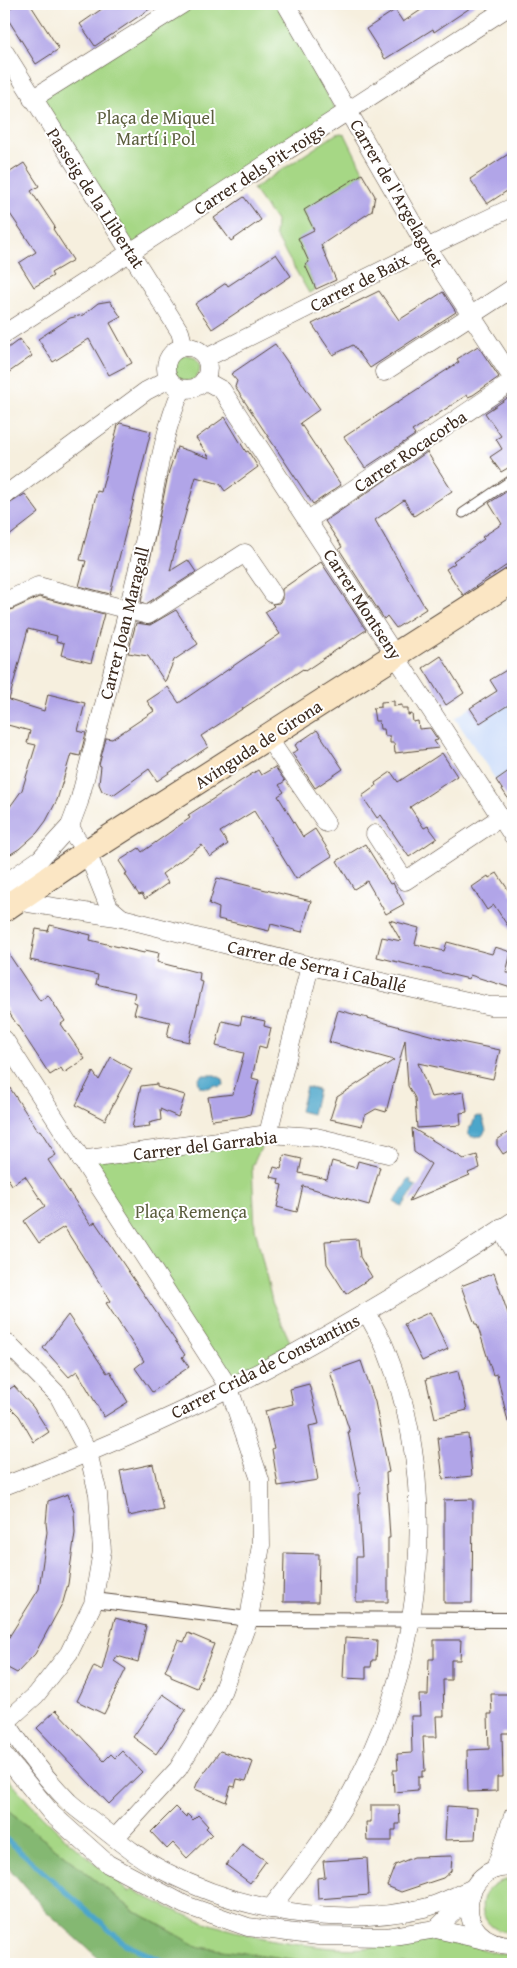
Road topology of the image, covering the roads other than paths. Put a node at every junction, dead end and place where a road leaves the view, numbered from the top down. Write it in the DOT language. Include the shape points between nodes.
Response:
graph roads {
  1 [pos="183,4"];
  2 [pos="286,4"];
  3 [pos="506,5"];
  4 [pos="4,51"];
  5 [pos="32,99"];
  6 [pos="349,111"];
  7 [pos="513,207"];
  8 [pos="427,248"];
  9 [pos="131,252"];
  10 [pos="513,288"];
  11 [pos="472,315"];
  12 [pos="4,334"];
  13 [pos="184,347"];
  14 [pos="206,358"];
  15 [pos="384,372"];
  16 [pos="204,380"];
  17 [pos="513,380"];
  18 [pos="175,384"];
  19 [pos="513,479"];
  20 [pos="4,496"];
  21 [pos="463,513"];
  22 [pos="308,520"];
  23 [pos="513,580"];
  24 [pos="273,594"];
  25 [pos="4,602"];
  26 [pos="128,609"];
  27 [pos="397,655"];
  28 [pos="268,738"];
  29 [pos="501,817"];
  30 [pos="326,823"];
  31 [pos="70,826"];
  32 [pos="375,834"];
  33 [pos="513,836"];
  34 [pos="87,852"];
  35 [pos="8,898"];
  36 [pos="122,918"];
  37 [pos="310,966"];
  38 [pos="513,1006"];
  39 [pos="4,1039"];
  40 [pos="268,1134"];
  41 [pos="388,1154"];
  42 [pos="81,1160"];
  43 [pos="507,1225"];
  44 [pos="513,1251"];
  45 [pos="367,1313"];
  46 [pos="4,1342"];
  47 [pos="229,1388"];
  48 [pos="88,1452"];
  49 [pos="4,1486"];
  50 [pos="94,1600"];
  51 [pos="249,1618"];
  52 [pos="411,1620"];
  53 [pos="513,1620"];
  54 [pos="5,1720"];
  55 [pos="4,1755"];
  56 [pos="513,1816"];
  57 [pos="114,1838"];
  58 [pos="513,1868"];
  59 [pos="495,1869"];
  60 [pos="472,1892"];
  61 [pos="270,1909"];
  62 [pos="436,1929"];
  63 [pos="493,1942"];
  64 [pos="513,1945"];
  1 -- 5 [label="street"];
  2 -- 6 [label="street, Carrer de l'Argelaguet"];
  3 -- 6 [label="street, Carrer dels Pit-roigs"];
  4 -- 5 [label="street, Passeig de la Llibertat"];
  5 -- 9 [label="street, Passeig de la Llibertat"];
  6 -- 8 [label="street, Carrer de l'Argelaguet"];
  6 -- 9 [label="street, Carrer dels Pit-roigs"];
  7 -- 8 [label="street, Carrer de Baix"];
  8 -- 11 [label="street, Carrer de l'Argelaguet"];
  8 -- 14 [label="street, Carrer de Baix"];
  9 -- 12 [label="street, Carrer dels Pit-roigs"];
  9 -- 13 [label="street, Passeig de la Llibertat" via="180,332"];
  10 -- 11 [label="street"];
  11 -- 15 [label="street"];
  11 -- 17 [label="street, Carrer de l'Argelaguet"];
  13 -- 14 [label="street" via="197,350"];
  13 -- 18 [label="street" via="174,351 168,359 166,369"];
  14 -- 16 [label="street" via="208,371"];
  16 -- 18 [label="street" via="194,388"];
  16 -- 22 [label="street, Carrer Montseny" via="222,390"];
  17 -- 22 [label="street, Carrer Rocacorba"];
  18 -- 20 [label="street" via="146,391"];
  18 -- 26 [label="street, Carrer Joan Maragall"];
  19 -- 21 [label="lane"];
  22 -- 27 [label="street, Carrer Montseny"];
  23 -- 27 [label="main road, Avinguda de Girona"];
  24 -- 26 [label="street" via="245,553 148,615"];
  25 -- 26 [label="street" via="38,586"];
  26 -- 31 [label="street, Carrer Joan Maragall"];
  27 -- 28 [label="main road, Avinguda de Girona"];
  27 -- 29 [label="street, Carrer Montseny"];
  28 -- 30 [label="street"];
  28 -- 34 [label="main road, Avinguda de Girona"];
  29 -- 32 [label="street" via="405,881"];
  29 -- 33 [label="street, Carrer Montseny"];
  31 -- 34 [label="street"];
  31 -- 35 [label="street"];
  34 -- 35 [label="main road, Avinguda de Girona"];
  34 -- 36 [label="street" via="109,907"];
  35 -- 36 [label="street, Carrer de Serra i Caballé"];
  36 -- 37 [label="street, Carrer de Serra i Caballé"];
  37 -- 38 [label="street, Carrer de Serra i Caballé" via="490,1006"];
  37 -- 40 [label="street"];
  39 -- 42 [label="street"];
  40 -- 41 [label="street, Carrer del Garrabia" via="316,1137"];
  40 -- 42 [label="street, Carrer del Garrabia"];
  42 -- 47 [label="street"];
  43 -- 44 [label="street"];
  43 -- 45 [label="street, Carrer Crida de Constantins"];
  45 -- 47 [label="street, Carrer Crida de Constantins"];
  45 -- 52 [label="street" via="386,1349 398,1386 414,1462 418,1542"];
  46 -- 48 [label="street" via="58,1394"];
  47 -- 48 [label="street, Carrer Crida de Constantins"];
  47 -- 51 [label="street" via="260,1480 261,1545"];
  48 -- 49 [label="street, Carrer Crida de Constantins"];
  48 -- 50 [label="street" via="98,1494 102,1551"];
  50 -- 51 [label="street"];
  50 -- 54 [label="street" via="69,1653 36,1695"];
  51 -- 52 [label="street"];
  51 -- 57 [label="street" via="218,1703 178,1769"];
  52 -- 53 [label="street"];
  52 -- 61 [label="street" via="392,1702 359,1779 338,1817"];
  54 -- 57 [label="street" via="70,1802"];
  55 -- 62 [label="street" via="52,1814 108,1864 186,1905 248,1927 318,1936 387,1937"];
  56 -- 59 [label="street"];
  57 -- 61 [label="street" via="162,1871 217,1896"];
  58 -- 59 [label="street"];
  59 -- 60 [label="street" via="483,1876"];
  60 -- 61 [label="street" via="426,1908 376,1914 317,1916"];
  60 -- 62 [label="street"];
  60 -- 63 [label="street" via="469,1915 476,1930"];
  62 -- 63 [label="street"];
  63 -- 64 [label="street"];
}
